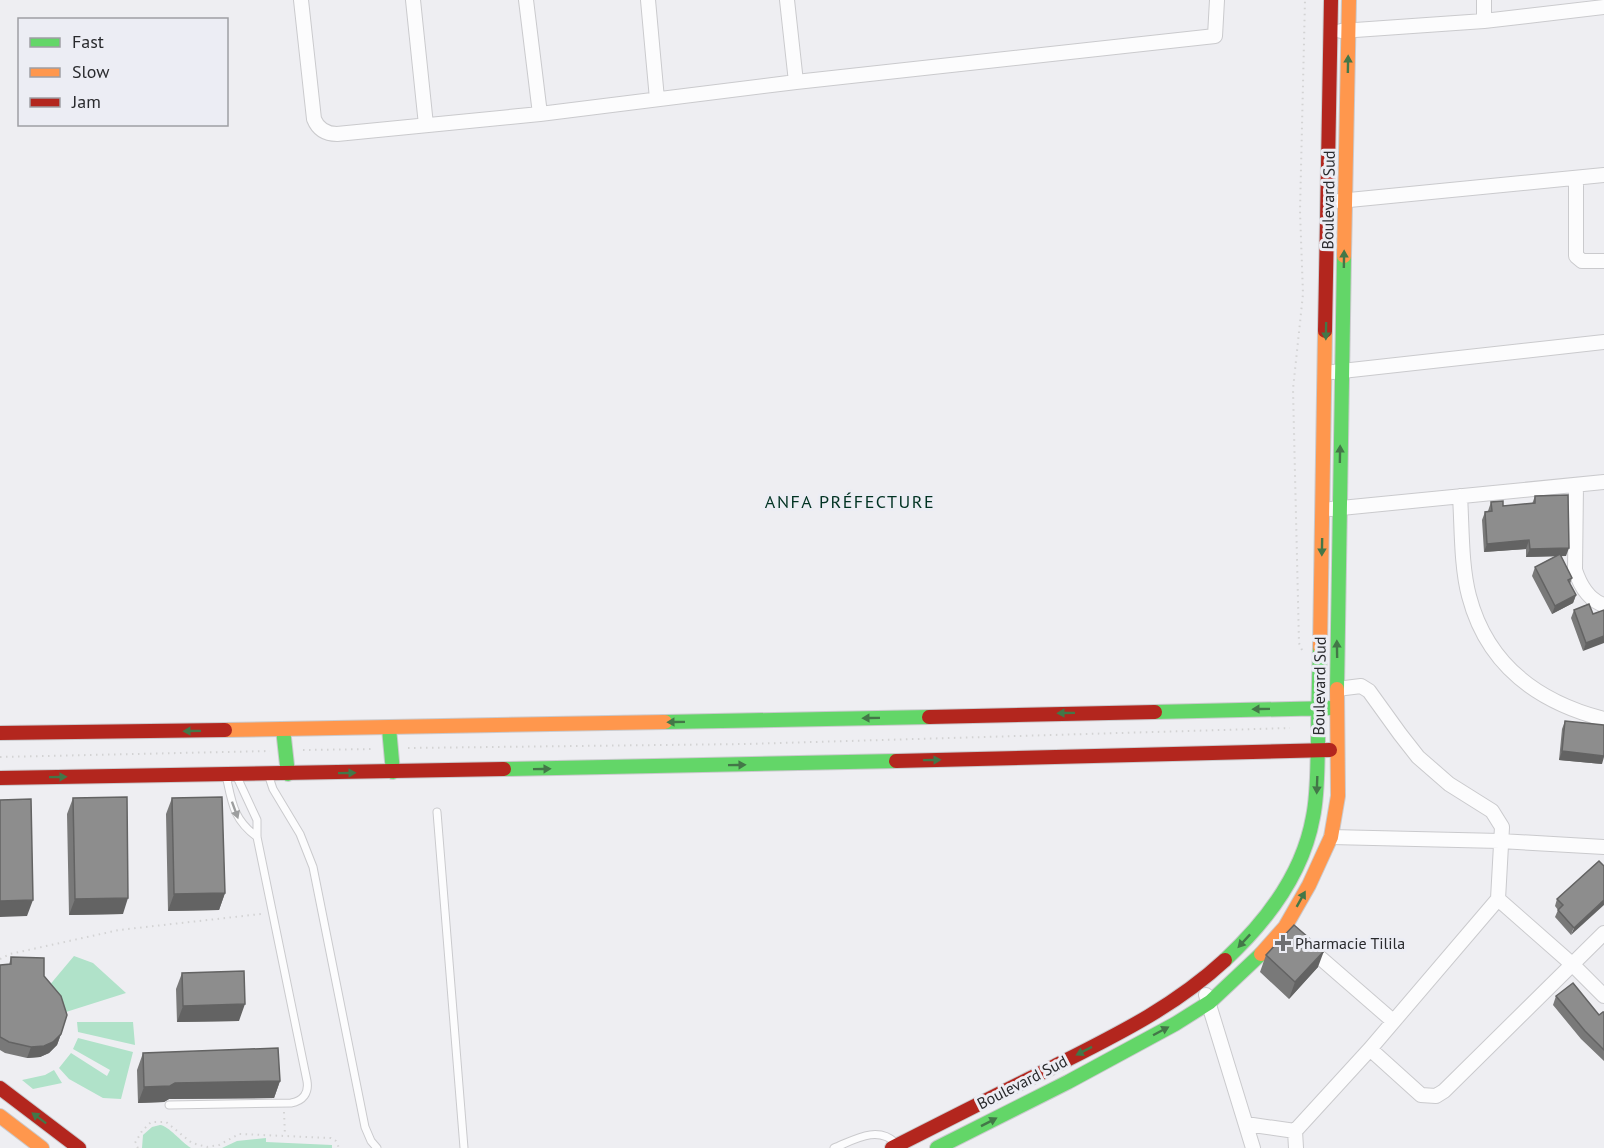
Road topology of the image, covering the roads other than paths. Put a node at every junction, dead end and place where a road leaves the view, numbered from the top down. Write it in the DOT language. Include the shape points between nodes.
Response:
graph roads {
  1 [pos="301,0"];
  2 [pos="413,0"];
  3 [pos="526,0"];
  4 [pos="648,0"];
  5 [pos="788,0"];
  6 [pos="1217,0"];
  7 [pos="1331,0"];
  8 [pos="1349,0"];
  9 [pos="1484,0"];
  10 [pos="1604,7"];
  11 [pos="1484,21"];
  12 [pos="1330,30"];
  13 [pos="1348,31"];
  14 [pos="796,82"];
  15 [pos="657,99"];
  16 [pos="540,114"];
  17 [pos="426,125"];
  18 [pos="1604,175"];
  19 [pos="1576,178"];
  20 [pos="1345,200"];
  21 [pos="1328,202"];
  22 [pos="1604,261"];
  23 [pos="1604,342"];
  24 [pos="1342,372"];
  25 [pos="1325,373"];
  26 [pos="1604,482"];
  27 [pos="1576,485"];
  28 [pos="1460,496"];
  29 [pos="1322,509"];
  30 [pos="1339,509"];
  31 [pos="1604,604"];
  32 [pos="1337,689"];
  33 [pos="1319,708"];
  34 [pos="1338,708"];
  35 [pos="1604,719"];
  36 [pos="389,728"];
  37 [pos="283,729"];
  38 [pos="0,733"];
  39 [pos="1318,750"];
  40 [pos="1338,750"];
  41 [pos="393,772"];
  42 [pos="268,774"];
  43 [pos="288,774"];
  44 [pos="231,775"];
  45 [pos="0,778"];
  46 [pos="437,812"];
  47 [pos="257,837"];
  48 [pos="1331,837"];
  49 [pos="1500,841"];
  50 [pos="1604,847"];
  51 [pos="1498,899"];
  52 [pos="1604,933"];
  53 [pos="1294,935"];
  54 [pos="1573,965"];
  55 [pos="1200,983"];
  56 [pos="1604,996"];
  57 [pos="1210,1002"];
  58 [pos="1394,1021"];
  59 [pos="1370,1049"];
  60 [pos="0,1088"];
  61 [pos="169,1105"];
  62 [pos="0,1116"];
  63 [pos="1246,1125"];
  64 [pos="1296,1131"];
  65 [pos="895,1147"];
  66 [pos="42,1148"];
  67 [pos="79,1148"];
  68 [pos="377,1148"];
  69 [pos="464,1148"];
  70 [pos="834,1148"];
  71 [pos="937,1148"];
  72 [pos="1253,1148"];
  73 [pos="1296,1148"];
  1 -- 17 [label="street" via="312,113 320,129 337,134"];
  2 -- 17 [label="street"];
  3 -- 16 [label="street"];
  4 -- 15 [label="street"];
  5 -- 14 [label="street"];
  6 -- 14 [label="street" via="1215,36"];
  7 -- 12 [label="main road, Boulevard Sud"];
  8 -- 13 [label="main road, Boulevard Sud"];
  9 -- 11 [label="street"];
  10 -- 11 [label="street"];
  11 -- 13 [label="street"];
  12 -- 13 [label="street"];
  12 -- 21 [label="main road, Boulevard Sud"];
  20 -- 13 [label="main road, Boulevard Sud, one-way"];
  14 -- 15 [label="street"];
  15 -- 16 [label="street"];
  16 -- 17 [label="street"];
  18 -- 19 [label="street"];
  19 -- 20 [label="street"];
  19 -- 22 [label="street" via="1576,256 1582,261"];
  20 -- 21 [label="street"];
  24 -- 20 [label="main road, Boulevard Sud, one-way"];
  21 -- 25 [label="main road, Boulevard Sud, one-way"];
  23 -- 24 [label="street"];
  24 -- 25 [label="street"];
  30 -- 24 [label="main road, Boulevard Sud, one-way"];
  25 -- 29 [label="main road, Boulevard Sud"];
  26 -- 27 [label="street"];
  27 -- 28 [label="street"];
  27 -- 31 [label="street" via="1575,570 1587,594"];
  28 -- 30 [label="street"];
  28 -- 35 [label="street" via="1469,596 1486,637 1509,670 1541,695"];
  29 -- 30 [label="street"];
  29 -- 33 [label="main road, Boulevard Sud, one-way"];
  32 -- 30 [label="main road, Boulevard Sud, one-way"];
  32 -- 34 [label="main road, Boulevard Sud"];
  32 -- 49 [label="street" via="1361,686 1369,691 1418,757 1449,784 1492,811 1502,827"];
  33 -- 34 [label="main road"];
  33 -- 36 [label="main road, one-way"];
  33 -- 39 [label="main road, Boulevard Sud"];
  34 -- 40 [label="main road, Boulevard Sud"];
  36 -- 37 [label="main road"];
  36 -- 41 [label="main road"];
  37 -- 38 [label="main road, one-way"];
  37 -- 43 [label="main road"];
  39 -- 40 [label="main road"];
  41 -- 39 [label="main road, one-way"];
  39 -- 55 [label="main road, Boulevard Sud, one-way" via="1313,819 1304,851 1285,889 1264,919"];
  40 -- 48 [label="main road, Boulevard Sud" via="1338,796"];
  43 -- 41 [label="main road, one-way"];
  42 -- 43 [label="main road"];
  42 -- 44 [label="main road"];
  42 -- 68 [label="lane" via="313,867 365,1127"];
  45 -- 44 [label="main road, one-way"];
  44 -- 47 [label="lane" via="257,820"];
  44 -- 47 [label="lane, one-way" via="233,809"];
  46 -- 69 [label="lane"];
  47 -- 61 [label="lane" via="307,1091 301,1100 284,1103"];
  48 -- 49 [label="street"];
  53 -- 48 [label="main road, Boulevard Sud, one-way" via="1308,885"];
  49 -- 50 [label="street"];
  49 -- 51 [label="street"];
  51 -- 54 [label="street"];
  51 -- 58 [label="street"];
  52 -- 54 [label="street"];
  53 -- 57 [label="main road, Boulevard Sud" via="1258,957"];
  53 -- 58 [label="street"];
  54 -- 56 [label="street"];
  54 -- 59 [label="street" via="1436,1096 1421,1095"];
  55 -- 57 [label="street"];
  55 -- 65 [label="main road, Boulevard Sud, one-way" via="1130,1028"];
  57 -- 63 [label="street"];
  71 -- 57 [label="main road, Boulevard Sud, one-way" via="1068,1082"];
  58 -- 59 [label="street"];
  59 -- 64 [label="street"];
  67 -- 60 [label="main road, one-way"];
  62 -- 66 [label="main road"];
  63 -- 64 [label="street"];
  63 -- 72 [label="street"];
  64 -- 73 [label="street"];
  65 -- 70 [label="lane" via="887,1136 873,1134"];
}
